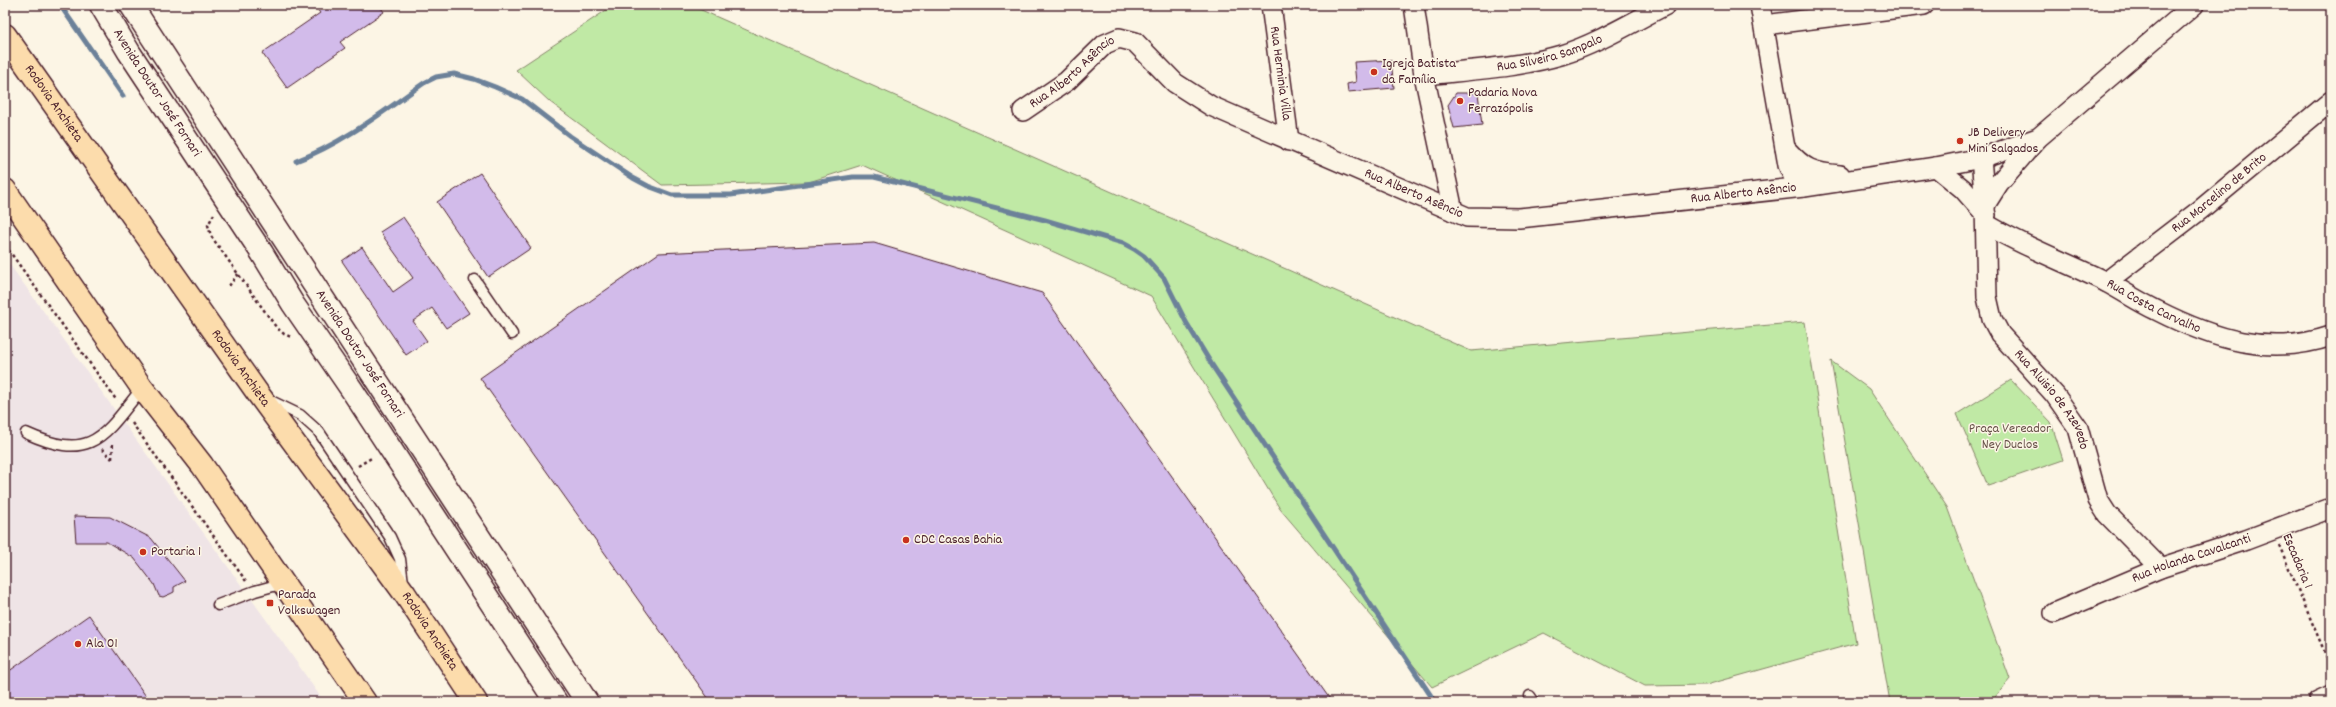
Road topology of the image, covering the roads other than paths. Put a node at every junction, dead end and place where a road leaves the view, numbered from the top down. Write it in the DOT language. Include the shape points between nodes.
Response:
graph roads {
  1 [pos="101,5"];
  2 [pos="131,5"];
  3 [pos="1271,5"];
  4 [pos="1414,5"];
  5 [pos="1666,5"];
  6 [pos="1760,5"];
  7 [pos="1924,5"];
  8 [pos="2194,5"];
  9 [pos="1764,25"];
  10 [pos="5,35"];
  11 [pos="1424,76"];
  12 [pos="2331,101"];
  13 [pos="1023,110"];
  14 [pos="2038,138"];
  15 [pos="1289,141"];
  16 [pos="1785,148"];
  17 [pos="1980,158"];
  18 [pos="1936,167"];
  19 [pos="1865,178"];
  20 [pos="1804,187"];
  21 [pos="5,190"];
  22 [pos="1760,191"];
  23 [pos="1453,211"];
  24 [pos="1985,215"];
  25 [pos="475,280"];
  26 [pos="2106,282"];
  27 [pos="512,334"];
  28 [pos="2331,336"];
  29 [pos="142,388"];
  30 [pos="259,395"];
  31 [pos="26,433"];
  32 [pos="2331,508"];
  33 [pos="2160,568"];
  34 [pos="284,583"];
  35 [pos="405,594"];
  36 [pos="218,606"];
  37 [pos="2054,613"];
  38 [pos="2331,696"];
  39 [pos="365,702"];
  40 [pos="476,702"];
  41 [pos="556,702"];
  42 [pos="587,702"];
  43 [pos="2318,702"];
  1 -- 41 [label="street, Avenida Doutor José Fornari" via="133,59"];
  2 -- 42 [label="street, Avenida Doutor José Fornari"];
  3 -- 15 [label="street, Rua Herminia Villa"];
  4 -- 11 [label="street"];
  5 -- 11 [label="street, Rua Silveira Sampalo" via="1582,47 1560,55 1497,67"];
  6 -- 9 [label="street"];
  7 -- 9 [label="street"];
  8 -- 14 [label="street"];
  9 -- 16 [label="street"];
  10 -- 30 [label="highway, Rodovia Anchieta"];
  11 -- 23 [label="street"];
  12 -- 26 [label="street, Rua Marcelino de Brito" via="2200,210"];
  13 -- 15 [label="street, Rua Alberto Asêncio" via="1067,81 1105,44 1123,39 1135,42 1186,92"];
  14 -- 17 [label="street, Rua Alberto Asêncio"];
  14 -- 24 [label="street" via="1999,183"];
  15 -- 23 [label="street, Rua Alberto Asêncio"];
  16 -- 19 [label="street, Rua Alberto Asêncio" via="1810,171"];
  16 -- 20 [label="street" via="1791,174"];
  16 -- 22 [label="street" via="1780,175"];
  17 -- 18 [label="street, Rua Alberto Asêncio"];
  17 -- 24 [label="street, Rua Aluisio de Azevedo"];
  18 -- 19 [label="street, Rua Alberto Asêncio"];
  18 -- 24 [label="street" via="1964,189"];
  19 -- 20 [label="street, Rua Alberto Asêncio"];
  20 -- 22 [label="street, Rua Alberto Asêncio"];
  21 -- 29 [label="highway"];
  22 -- 23 [label="street, Rua Alberto Asêncio" via="1519,218 1467,217"];
  24 -- 26 [label="street, Rua Costa Carvalho" via="2041,253"];
  24 -- 33 [label="street, Rua Aluisio de Azevedo" via="1987,297 1992,319 2000,334 2043,380 2075,423 2098,500 2107,514"];
  25 -- 27 [label="lane"];
  26 -- 28 [label="street, Rua Costa Carvalho" via="2157,310 2207,332 2233,340 2280,347 2310,344"];
  29 -- 31 [label="lane" via="106,433 93,441 70,446 50,444"];
  29 -- 34 [label="highway" via="202,465"];
  30 -- 35 [label="highway, Rodovia Anchieta"];
  30 -- 35 [label="lane" via="300,415 319,432 390,537 400,559"];
  32 -- 33 [label="street, Rua Holanda Cavalcanti"];
  33 -- 37 [label="street, Rua Holanda Cavalcanti"];
  34 -- 36 [label="lane"];
  34 -- 39 [label="highway"];
  35 -- 40 [label="highway, Rodovia Anchieta"];
  38 -- 43 [label="street"];
}
